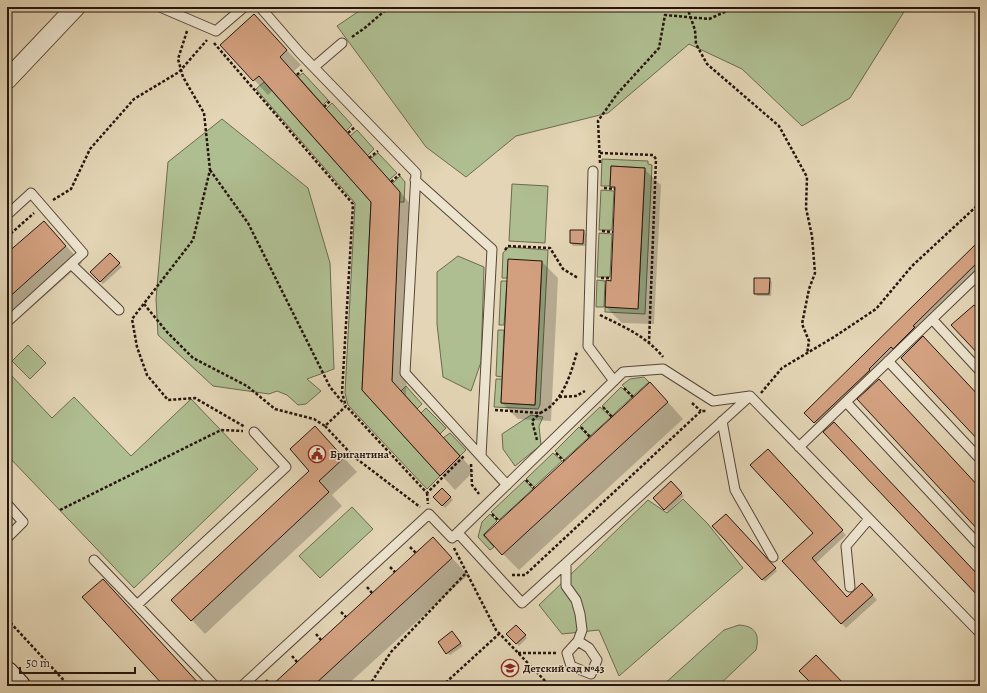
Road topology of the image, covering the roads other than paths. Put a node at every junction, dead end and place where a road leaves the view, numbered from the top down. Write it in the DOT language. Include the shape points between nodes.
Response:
graph roads {
  1 [pos="76,7"];
  2 [pos="160,7"];
  3 [pos="244,7"];
  4 [pos="260,7"];
  5 [pos="342,44"];
  6 [pos="314,68"];
  7 [pos="7,80"];
  8 [pos="593,171"];
  9 [pos="415,180"];
  10 [pos="7,215"];
  11 [pos="71,264"];
  12 [pos="978,279"];
  13 [pos="119,310"];
  14 [pos="932,319"];
  15 [pos="7,322"];
  16 [pos="888,361"];
  17 [pos="980,371"];
  18 [pos="615,381"];
  19 [pos="752,398"];
  20 [pos="846,402"];
  21 [pos="722,421"];
  22 [pos="254,432"];
  23 [pos="799,447"];
  24 [pos="481,456"];
  25 [pos="980,459"];
  26 [pos="508,485"];
  27 [pos="7,504"];
  28 [pos="869,519"];
  29 [pos="458,533"];
  30 [pos="7,538"];
  31 [pos="980,546"];
  32 [pos="773,557"];
  33 [pos="94,560"];
  34 [pos="566,563"];
  35 [pos="850,587"];
  36 [pos="137,605"];
  37 [pos="980,633"];
  38 [pos="578,640"];
  39 [pos="7,673"];
  40 [pos="19,686"];
  41 [pos="215,686"];
  42 [pos="242,686"];
  1 -- 7 [label="street"];
  2 -- 3 [label="lane" via="216,31"];
  4 -- 6 [label="lane"];
  5 -- 6 [label="lane"];
  6 -- 9 [label="lane" via="416,173"];
  8 -- 18 [label="lane" via="588,346"];
  9 -- 24 [label="lane" via="405,373"];
  9 -- 24 [label="lane" via="492,249"];
  10 -- 11 [label="lane" via="31,193 83,253"];
  11 -- 13 [label="lane"];
  11 -- 15 [label="lane"];
  12 -- 14 [label="lane"];
  14 -- 16 [label="lane"];
  14 -- 17 [label="lane"];
  16 -- 20 [label="lane"];
  16 -- 25 [label="lane"];
  18 -- 19 [label="lane" via="624,372 663,369 713,402"];
  18 -- 26 [label="lane"];
  19 -- 21 [label="lane"];
  19 -- 23 [label="lane"];
  20 -- 23 [label="lane"];
  20 -- 31 [label="lane"];
  21 -- 32 [label="lane" via="735,490"];
  21 -- 34 [label="lane"];
  22 -- 36 [label="lane" via="286,467"];
  23 -- 28 [label="lane"];
  24 -- 26 [label="lane"];
  26 -- 29 [label="lane" via="491,508"];
  27 -- 30 [label="lane" via="23,522"];
  28 -- 35 [label="lane" via="846,546"];
  28 -- 37 [label="lane"];
  29 -- 34 [label="lane" via="522,603"];
  29 -- 42 [label="lane" via="452,538 429,514"];
  33 -- 36 [label="lane"];
  34 -- 38 [label="lane" via="566,586 576,600 580,614 582,630"];
  36 -- 41 [label="lane"];
  38 -- 38 [label="lane" via="589,648 596,660 591,674 571,666 567,653"];
  39 -- 40 [label="main road"];
}
